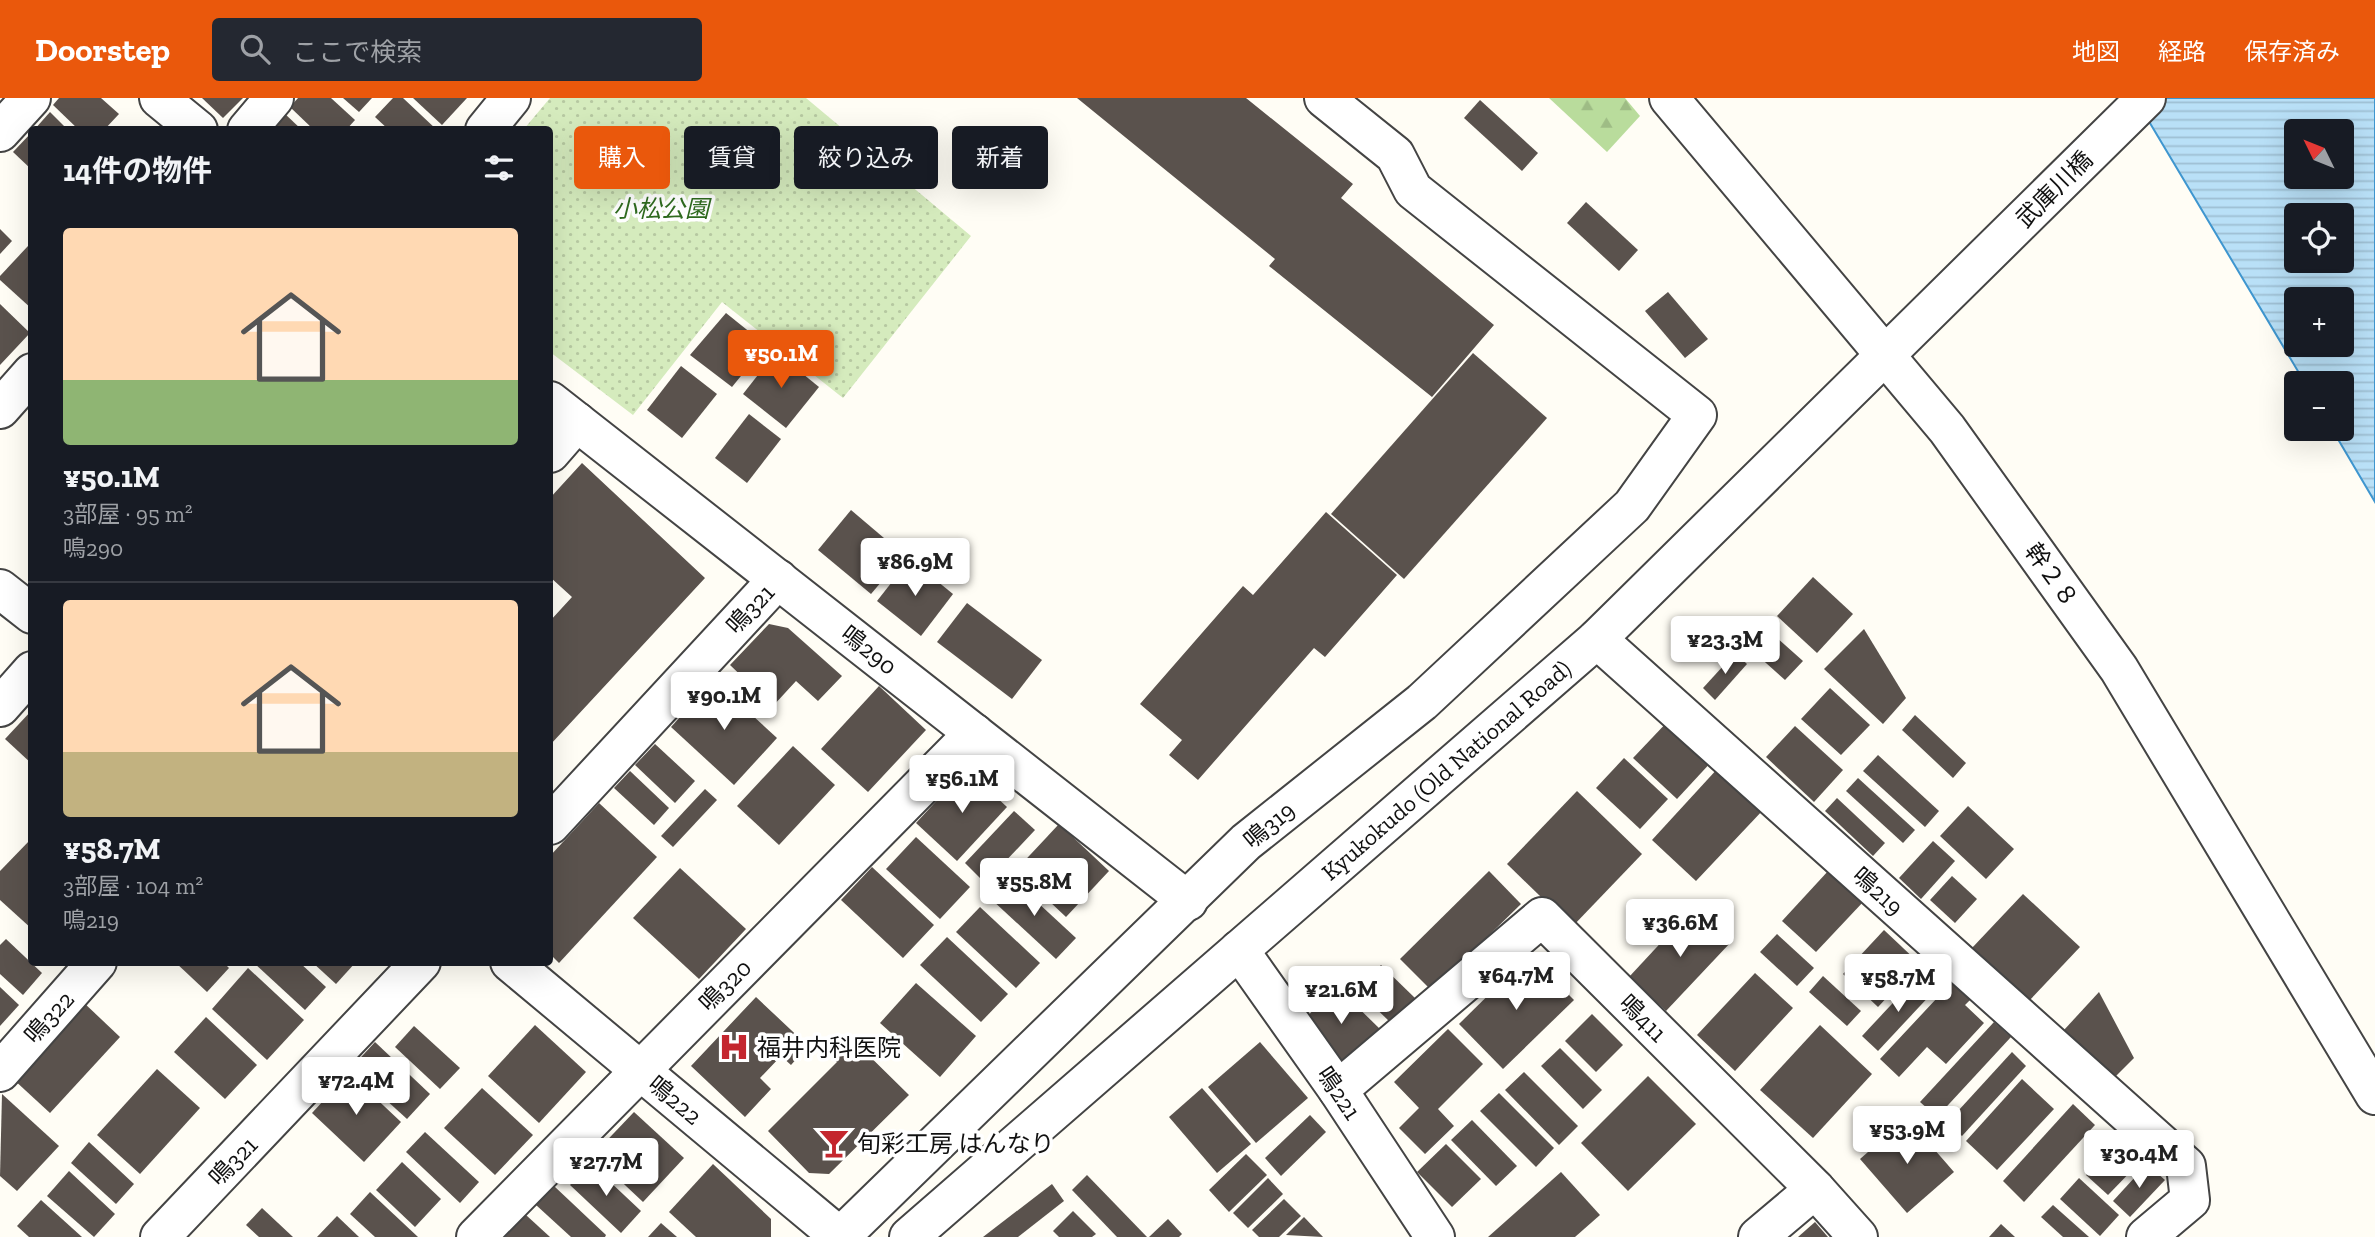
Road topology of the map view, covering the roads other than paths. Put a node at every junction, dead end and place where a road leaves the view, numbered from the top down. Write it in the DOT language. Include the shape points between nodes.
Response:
graph roads {
  1 [pos="31,98"];
  2 [pos="159,98"];
  3 [pos="274,98"];
  4 [pos="511,98"];
  5 [pos="1324,98"];
  6 [pos="1669,98"];
  7 [pos="2146,98"];
  8 [pos="193,126"];
  9 [pos="250,126"];
  10 [pos="488,126"];
  11 [pos="0,132"];
  12 [pos="1962,281"];
  13 [pos="1884,356"];
  14 [pos="28,378"];
  15 [pos="0,409"];
  16 [pos="563,412"];
  17 [pos="553,444"];
  18 [pos="778,579"];
  19 [pos="0,589"];
  20 [pos="28,611"];
  21 [pos="1597,639"];
  22 [pos="28,676"];
  23 [pos="0,708"];
  24 [pos="974,733"];
  25 [pos="553,822"];
  26 [pos="1188,901"];
  27 [pos="1239,950"];
  28 [pos="93,966"];
  29 [pos="417,966"];
  30 [pos="515,966"];
  31 [pos="640,1071"];
  32 [pos="0,1072"];
  33 [pos="1338,1090"];
  34 [pos="2375,1095"];
  35 [pos="1815,1189"];
  36 [pos="1420,1232"];
  37 [pos="160,1237"];
  38 [pos="476,1237"];
  39 [pos="840,1237"];
  40 [pos="909,1237"];
  41 [pos="1758,1237"];
  42 [pos="1858,1237"];
  43 [pos="2146,1237"];
  1 -- 11 [label="street"];
  2 -- 8 [label="street"];
  3 -- 9 [label="street"];
  4 -- 10 [label="street"];
  5 -- 26 [label="street, 鳴319" via="1395,155 1413,190 1697,415 1632,506 1422,702 1246,842"];
  6 -- 13 [label="street, 幹２８"];
  7 -- 12 [label="street, 武庫川橋"];
  12 -- 13 [label="street, Kyukokudo (Old National Road)"];
  13 -- 21 [label="street, Kyukokudo (Old National Road)"];
  13 -- 34 [label="street, 幹２８" via="1947,429 2119,669"];
  14 -- 15 [label="street"];
  16 -- 17 [label="street"];
  16 -- 18 [label="street, 鳴290"];
  18 -- 24 [label="street, 鳴290"];
  18 -- 25 [label="street, 鳴321"];
  19 -- 20 [label="street"];
  21 -- 27 [label="street, Kyukokudo (Old National Road)"];
  21 -- 43 [label="street, 鳴219" via="2186,1166 2190,1200"];
  22 -- 23 [label="street"];
  24 -- 26 [label="street, 鳴290"];
  24 -- 31 [label="street, 鳴320"];
  26 -- 39 [label="street, 鳴319"];
  27 -- 33 [label="street, 鳴221"];
  27 -- 40 [label="street, Kyukokudo (Old National Road)"];
  28 -- 32 [label="street, 鳴322"];
  29 -- 37 [label="street, 鳴321"];
  30 -- 31 [label="street, 鳴222"];
  31 -- 38 [label="street, 鳴320"];
  31 -- 39 [label="street, 鳴222"];
  33 -- 35 [label="street, 鳴411" via="1542,917"];
  33 -- 36 [label="street, 鳴221"];
  35 -- 41 [label="street"];
  35 -- 42 [label="street"];
}
